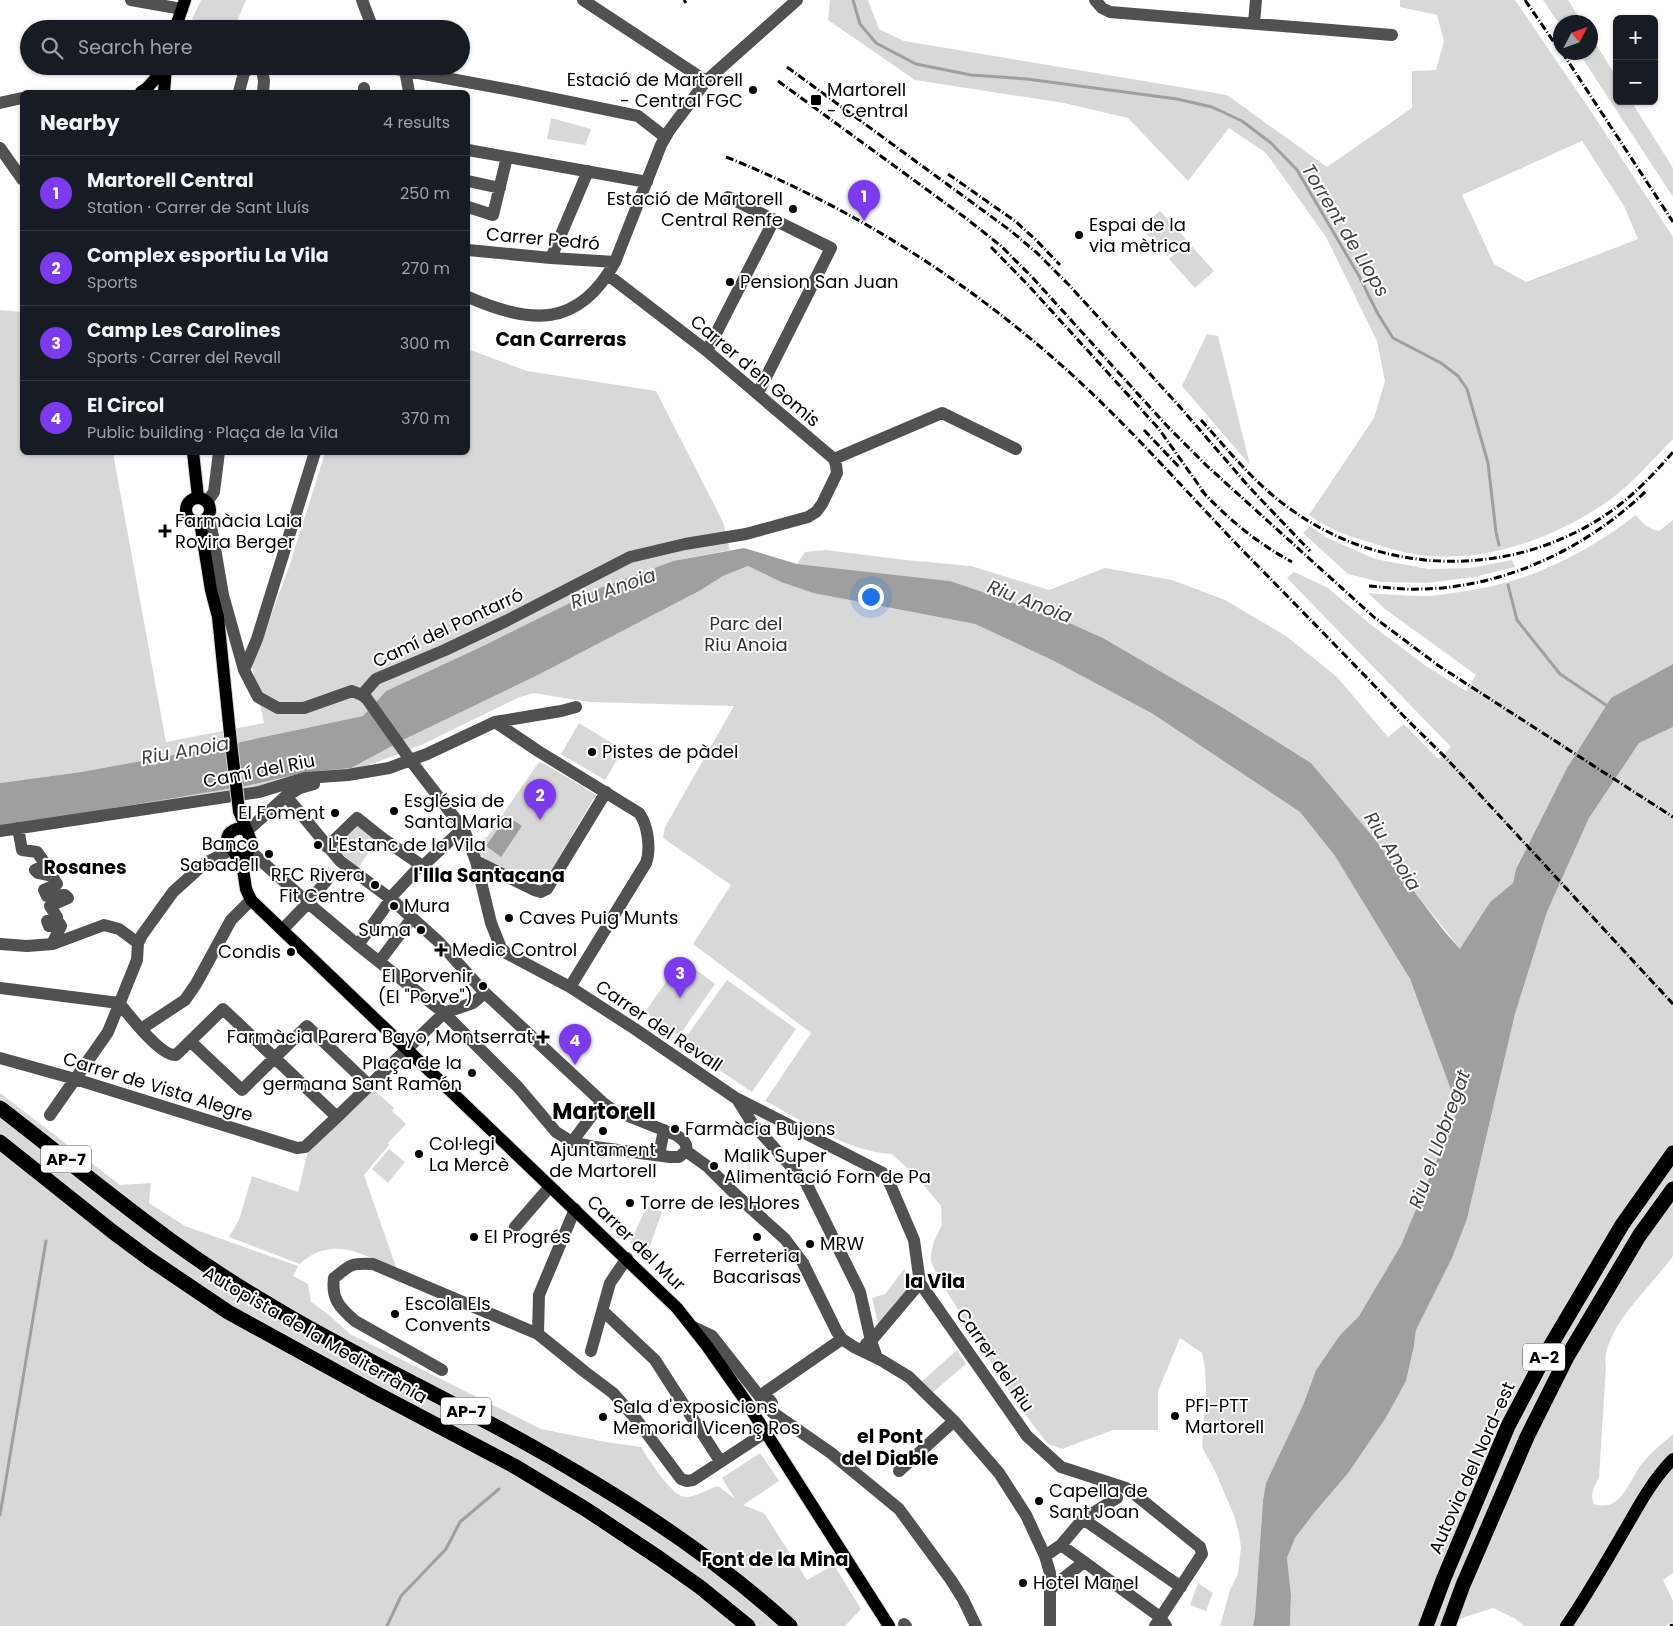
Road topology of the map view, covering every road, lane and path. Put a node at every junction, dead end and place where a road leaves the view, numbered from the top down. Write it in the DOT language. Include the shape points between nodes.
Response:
graph roads {
  1 [pos="131,0"];
  2 [pos="362,0"];
  3 [pos="583,0"];
  4 [pos="797,0"];
  5 [pos="1256,0"];
  6 [pos="1096,1"];
  7 [pos="184,4"];
  8 [pos="178,20"];
  9 [pos="370,20"];
  10 [pos="1254,23"];
  11 [pos="1392,35"];
  12 [pos="158,75"];
  13 [pos="165,75"];
  14 [pos="243,75"];
  15 [pos="264,75"];
  16 [pos="406,75"];
  17 [pos="430,75"];
  18 [pos="706,81"];
  19 [pos="144,90"];
  20 [pos="160,90"];
  21 [pos="163,90"];
  22 [pos="240,90"];
  23 [pos="263,90"];
  24 [pos="409,90"];
  25 [pos="20,98"];
  26 [pos="0,103"];
  27 [pos="666,136"];
  28 [pos="0,148"];
  29 [pos="470,150"];
  30 [pos="507,157"];
  31 [pos="588,172"];
  32 [pos="20,176"];
  33 [pos="470,181"];
  34 [pos="647,182"];
  35 [pos="500,188"];
  36 [pos="728,197"];
  37 [pos="470,208"];
  38 [pos="774,220"];
  39 [pos="470,250"];
  40 [pos="551,258"];
  41 [pos="615,262"];
  42 [pos="608,275"];
  43 [pos="470,298"];
  44 [pos="707,351"];
  45 [pos="758,393"];
  46 [pos="1016,449"];
  47 [pos="194,455"];
  48 [pos="219,455"];
  49 [pos="314,455"];
  50 [pos="834,459"];
  51 [pos="202,500"];
  52 [pos="204,519"];
  53 [pos="244,670"];
  54 [pos="362,695"];
  55 [pos="576,707"];
  56 [pos="495,722"];
  57 [pos="411,761"];
  58 [pos="348,775"];
  59 [pos="606,792"];
  60 [pos="286,796"];
  61 [pos="18,828"];
  62 [pos="242,830"];
  63 [pos="464,830"];
  64 [pos="0,831"];
  65 [pos="327,847"];
  66 [pos="248,850"];
  67 [pos="232,851"];
  68 [pos="476,860"];
  69 [pos="421,865"];
  70 [pos="243,869"];
  71 [pos="327,880"];
  72 [pos="391,899"];
  73 [pos="251,900"];
  74 [pos="308,903"];
  75 [pos="412,918"];
  76 [pos="282,930"];
  77 [pos="138,943"];
  78 [pos="0,944"];
  79 [pos="52,944"];
  80 [pos="358,945"];
  81 [pos="379,962"];
  82 [pos="570,987"];
  83 [pos="0,988"];
  84 [pos="485,993"];
  85 [pos="119,1003"];
  86 [pos="444,1014"];
  87 [pos="141,1029"];
  88 [pos="190,1041"];
  89 [pos="407,1049"];
  90 [pos="0,1058"];
  91 [pos="274,1058"];
  92 [pos="75,1079"];
  93 [pos="370,1086"];
  94 [pos="737,1099"];
  95 [pos="602,1102"];
  96 [pos="0,1108"];
  97 [pos="50,1115"];
  98 [pos="337,1117"];
  99 [pos="664,1130"];
  100 [pos="0,1142"];
  101 [pos="572,1142"];
  102 [pos="686,1151"];
  103 [pos="1673,1153"];
  104 [pos="659,1155"];
  105 [pos="1673,1189"];
  106 [pos="547,1190"];
  107 [pos="575,1209"];
  108 [pos="515,1227"];
  109 [pos="627,1258"];
  110 [pos="920,1283"];
  111 [pos="603,1311"];
  112 [pos="693,1327"];
  113 [pos="538,1334"];
  114 [pos="842,1340"];
  115 [pos="870,1341"];
  116 [pos="854,1347"];
  117 [pos="591,1351"];
  118 [pos="876,1358"];
  119 [pos="442,1370"];
  120 [pos="954,1421"];
  121 [pos="798,1430"];
  122 [pos="766,1432"];
  123 [pos="1673,1459"];
  124 [pos="720,1461"];
  125 [pos="899,1470"];
  126 [pos="1121,1494"];
  127 [pos="1083,1519"];
  128 [pos="1061,1544"];
  129 [pos="1046,1556"];
  130 [pos="1084,1562"];
  131 [pos="1181,1586"];
  132 [pos="1051,1588"];
  133 [pos="1160,1623"];
  134 [pos="748,1626"];
  135 [pos="790,1626"];
  136 [pos="889,1626"];
  137 [pos="976,1626"];
  138 [pos="1050,1626"];
  139 [pos="1426,1626"];
  140 [pos="1448,1626"];
  141 [pos="1566,1626"];
  1 -- 7 [label="street"];
  2 -- 9 [label="street"];
  3 -- 18 [label="street"];
  4 -- 18 [label="street"];
  5 -- 10 [label="street"];
  6 -- 10 [label="street" via="1110,12"];
  7 -- 8 [label="main road"];
  10 -- 11 [label="street"];
  12 -- 19 [label="main road"];
  13 -- 21 [label="main road"];
  14 -- 22 [label="street"];
  15 -- 23 [label="street"];
  16 -- 24 [label="street"];
  17 -- 27 [label="street" via="638,116"];
  18 -- 27 [label="street"];
  19 -- 20 [label="main road"];
  25 -- 26 [label="street"];
  27 -- 34 [label="street"];
  28 -- 32 [label="street"];
  29 -- 30 [label="street"];
  30 -- 31 [label="street"];
  30 -- 35 [label="street"];
  31 -- 34 [label="street"];
  31 -- 40 [label="street"];
  33 -- 35 [label="street"];
  34 -- 41 [label="street"];
  35 -- 37 [label="street" via="493,215"];
  36 -- 38 [label="street"];
  38 -- 44 [label="street"];
  38 -- 45 [label="street" via="831,248"];
  39 -- 40 [label="street, Carrer Pedró"];
  40 -- 41 [label="street, Carrer Pedró"];
  41 -- 42 [label="street"];
  42 -- 43 [label="street" via="581,304 551,315 502,310"];
  42 -- 44 [label="street, Carrer d'en Gomis"];
  44 -- 45 [label="street, Carrer d'en Gomis"];
  45 -- 50 [label="street, Carrer d'en Gomis"];
  46 -- 50 [label="street" via="942,413"];
  47 -- 51 [label="main road"];
  48 -- 51 [label="street" via="214,492"];
  49 -- 53 [label="street" via="257,639"];
  50 -- 54 [label="street, Camí del Pontarró" via="837,473 822,504 816,512 801,520 630,557 498,625 376,679"];
  51 -- 52 [label="main road" via="210,508"];
  51 -- 52 [label="main road" via="190,501 186,511 189,518"];
  52 -- 53 [label="street" via="212,531 223,595"];
  52 -- 62 [label="main road, bridge"];
  53 -- 54 [label="street" via="258,697 278,708 304,708 352,691"];
  54 -- 57 [label="street, Carrer del Revall"];
  55 -- 56 [label="street, Camí del Riu"];
  56 -- 57 [label="street, Camí del Riu"];
  56 -- 59 [label="street"];
  57 -- 58 [label="street, Camí del Riu"];
  57 -- 63 [label="street, Carrer del Revall"];
  58 -- 60 [label="street" via="300,788"];
  58 -- 61 [label="street, Camí del Riu" via="305,778 259,792"];
  59 -- 68 [label="street" via="547,889 541,892 534,890"];
  59 -- 82 [label="street" via="639,813 645,823 648,856"];
  60 -- 62 [label="street"];
  60 -- 65 [label="street"];
  61 -- 64 [label="street, Camí del Riu"];
  61 -- 79 [label="street" via="22,850 37,852 46,865 35,870 52,876 57,884 44,890 47,896 65,895 68,898 50,906 57,917 47,921 48,926 61,926"];
  62 -- 66 [label="main road" via="251,841"];
  62 -- 67 [label="main road" via="229,834 227,838"];
  63 -- 68 [label="street, Carrer del Revall"];
  63 -- 69 [label="street"];
  65 -- 69 [label="street" via="357,818"];
  65 -- 72 [label="street" via="339,863"];
  66 -- 67 [label="main road" via="238,854"];
  66 -- 70 [label="main road"];
  66 -- 74 [label="street"];
  67 -- 70 [label="main road"];
  67 -- 77 [label="street" via="206,863 173,892"];
  68 -- 82 [label="street, Carrer del Revall" via="491,923 501,948"];
  69 -- 72 [label="street"];
  70 -- 73 [label="main road, Carrer del Mur"];
  71 -- 74 [label="street"];
  72 -- 75 [label="street"];
  72 -- 80 [label="street"];
  73 -- 76 [label="main road, Carrer del Mur"];
  73 -- 87 [label="street" via="231,920 185,1000"];
  74 -- 76 [label="street"];
  74 -- 80 [label="street"];
  75 -- 81 [label="street"];
  75 -- 84 [label="street" via="439,942"];
  76 -- 89 [label="main road, Carrer del Mur"];
  77 -- 79 [label="street" via="119,929 104,925"];
  77 -- 85 [label="street" via="137,960"];
  78 -- 79 [label="street"];
  80 -- 81 [label="street"];
  81 -- 86 [label="street"];
  82 -- 94 [label="street, Carrer del Revall"];
  83 -- 85 [label="street"];
  84 -- 86 [label="street" via="473,1003"];
  84 -- 95 [label="street"];
  85 -- 87 [label="street"];
  85 -- 92 [label="street" via="108,1032"];
  86 -- 89 [label="street"];
  86 -- 101 [label="street" via="518,1087 556,1132"];
  87 -- 88 [label="street" via="171,1056"];
  88 -- 91 [label="street" via="222,1009"];
  88 -- 91 [label="street" via="242,1090"];
  89 -- 93 [label="street"];
  89 -- 107 [label="main road, Carrer del Mur"];
  90 -- 92 [label="street, Carrer de Vista Alegre"];
  91 -- 93 [label="street" via="307,1026"];
  91 -- 98 [label="street"];
  92 -- 97 [label="street"];
  92 -- 98 [label="street, Carrer de Vista Alegre" via="297,1148 305,1147"];
  93 -- 98 [label="street"];
  94 -- 110 [label="street, Carrer del Riu" via="883,1172 914,1240"];
  94 -- 115 [label="street, Carrer del Revall" via="752,1123 806,1183 860,1292"];
  95 -- 99 [label="street" via="613,1110"];
  95 -- 101 [label="street"];
  96 -- 135 [label="highway, Autopista de la Mediterrània / AP-7" via="131,1211 212,1268 298,1321 585,1477 711,1561"];
  99 -- 102 [label="street" via="681,1138"];
  99 -- 104 [label="street"];
  100 -- 134 [label="highway, Autopista de la Mediterrània / AP-7" via="113,1232 228,1312 516,1467 666,1563"];
  101 -- 104 [label="street"];
  102 -- 104 [label="street" via="679,1157"];
  102 -- 114 [label="street" via="707,1166 785,1239 803,1263"];
  103 -- 139 [label="highway, Autovia del Nord-est / A-2" via="1622,1225 1548,1350 1508,1426"];
  105 -- 140 [label="highway, A-2" via="1639,1236 1567,1356 1527,1437"];
  106 -- 108 [label="street"];
  107 -- 109 [label="main road, Carrer del Mur"];
  107 -- 113 [label="street" via="539,1295"];
  109 -- 111 [label="street" via="610,1283"];
  109 -- 112 [label="main road, Carrer del Mur"];
  110 -- 115 [label="street"];
  110 -- 126 [label="street, Carrer del Riu" via="1027,1436 1061,1467"];
  111 -- 117 [label="street"];
  111 -- 124 [label="street" via="655,1360"];
  112 -- 121 [label="street" via="712,1336 772,1412"];
  112 -- 122 [label="main road, Carrer del Mur"];
  113 -- 119 [label="street" via="373,1264 350,1265 334,1278 336,1299 355,1321"];
  113 -- 124 [label="street" via="613,1393 681,1479 692,1480"];
  114 -- 116 [label="street"];
  114 -- 121 [label="street" via="764,1393"];
  115 -- 116 [label="street"];
  115 -- 118 [label="street, Carrer del Revall"];
  116 -- 118 [label="street"];
  118 -- 120 [label="street" via="909,1377"];
  120 -- 125 [label="street"];
  120 -- 129 [label="street" via="999,1473 1026,1515"];
  121 -- 137 [label="street" via="832,1453 899,1510 963,1598"];
  122 -- 124 [label="street"];
  122 -- 136 [label="main road, Carrer del Mur"];
  123 -- 141 [label="main road" via="1638,1507"];
  126 -- 127 [label="street"];
  126 -- 131 [label="street, Carrer del Riu" via="1200,1547 1202,1554"];
  127 -- 128 [label="street"];
  127 -- 131 [label="street"];
  128 -- 129 [label="street"];
  128 -- 130 [label="street"];
  129 -- 132 [label="street"];
  130 -- 132 [label="street"];
  130 -- 133 [label="street"];
  131 -- 133 [label="street"];
  132 -- 138 [label="street"];
}
